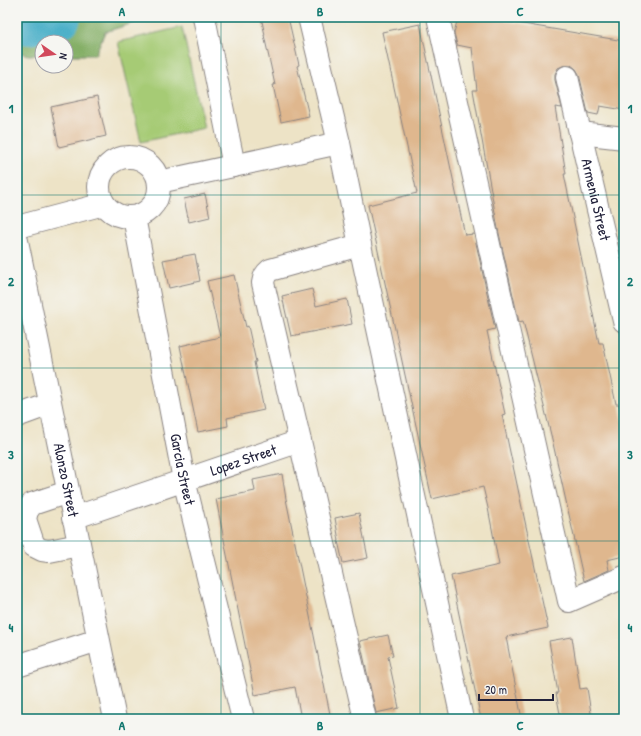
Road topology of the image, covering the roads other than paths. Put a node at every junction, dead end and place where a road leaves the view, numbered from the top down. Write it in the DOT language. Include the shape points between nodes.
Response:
graph roads {
  1 [pos="204,17"];
  2 [pos="309,17"];
  3 [pos="438,17"];
  4 [pos="567,77"];
  5 [pos="580,133"];
  6 [pos="624,138"];
  7 [pos="339,143"];
  8 [pos="234,166"];
  9 [pos="159,182"];
  10 [pos="104,204"];
  11 [pos="134,217"];
  12 [pos="17,227"];
  13 [pos="17,241"];
  14 [pos="360,245"];
  15 [pos="615,245"];
  16 [pos="24,315"];
  17 [pos="624,321"];
  18 [pos="50,404"];
  19 [pos="17,416"];
  20 [pos="300,441"];
  21 [pos="184,480"];
  22 [pos="68,492"];
  23 [pos="73,518"];
  24 [pos="79,545"];
  25 [pos="624,577"];
  26 [pos="98,640"];
  27 [pos="17,666"];
  28 [pos="115,719"];
  29 [pos="244,719"];
  30 [pos="365,719"];
  31 [pos="462,719"];
  1 -- 8 [label="street"];
  2 -- 7 [label="street"];
  3 -- 25 [label="street" via="569,601"];
  4 -- 5 [label="street, Armenia Street"];
  5 -- 6 [label="street"];
  5 -- 15 [label="street, Armenia Street"];
  7 -- 8 [label="street"];
  7 -- 14 [label="street"];
  8 -- 9 [label="street"];
  9 -- 10 [label="street" via="155,171 147,162 124,157 104,170 100,181 100,193"];
  9 -- 11 [label="street" via="156,200 143,214"];
  10 -- 11 [label="street" via="117,214"];
  10 -- 12 [label="street"];
  11 -- 21 [label="street, Garcia Street"];
  13 -- 16 [label="street, Alonzo Street"];
  14 -- 20 [label="street" via="270,270 264,278 263,283"];
  14 -- 31 [label="street"];
  15 -- 17 [label="street, Armenia Street"];
  16 -- 18 [label="street, Alonzo Street"];
  18 -- 19 [label="street"];
  18 -- 22 [label="street, Alonzo Street"];
  20 -- 21 [label="street, Lopez Street"];
  20 -- 30 [label="street"];
  21 -- 23 [label="street, Lopez Street"];
  21 -- 29 [label="street, Garcia Street"];
  22 -- 23 [label="street, Alonzo Street"];
  22 -- 24 [label="street" via="32,504 25,519 34,546 42,550"];
  23 -- 24 [label="street, Alonzo Street"];
  24 -- 26 [label="street, Alonzo Street"];
  26 -- 27 [label="street"];
  26 -- 28 [label="street, Alonzo Street"];
}
